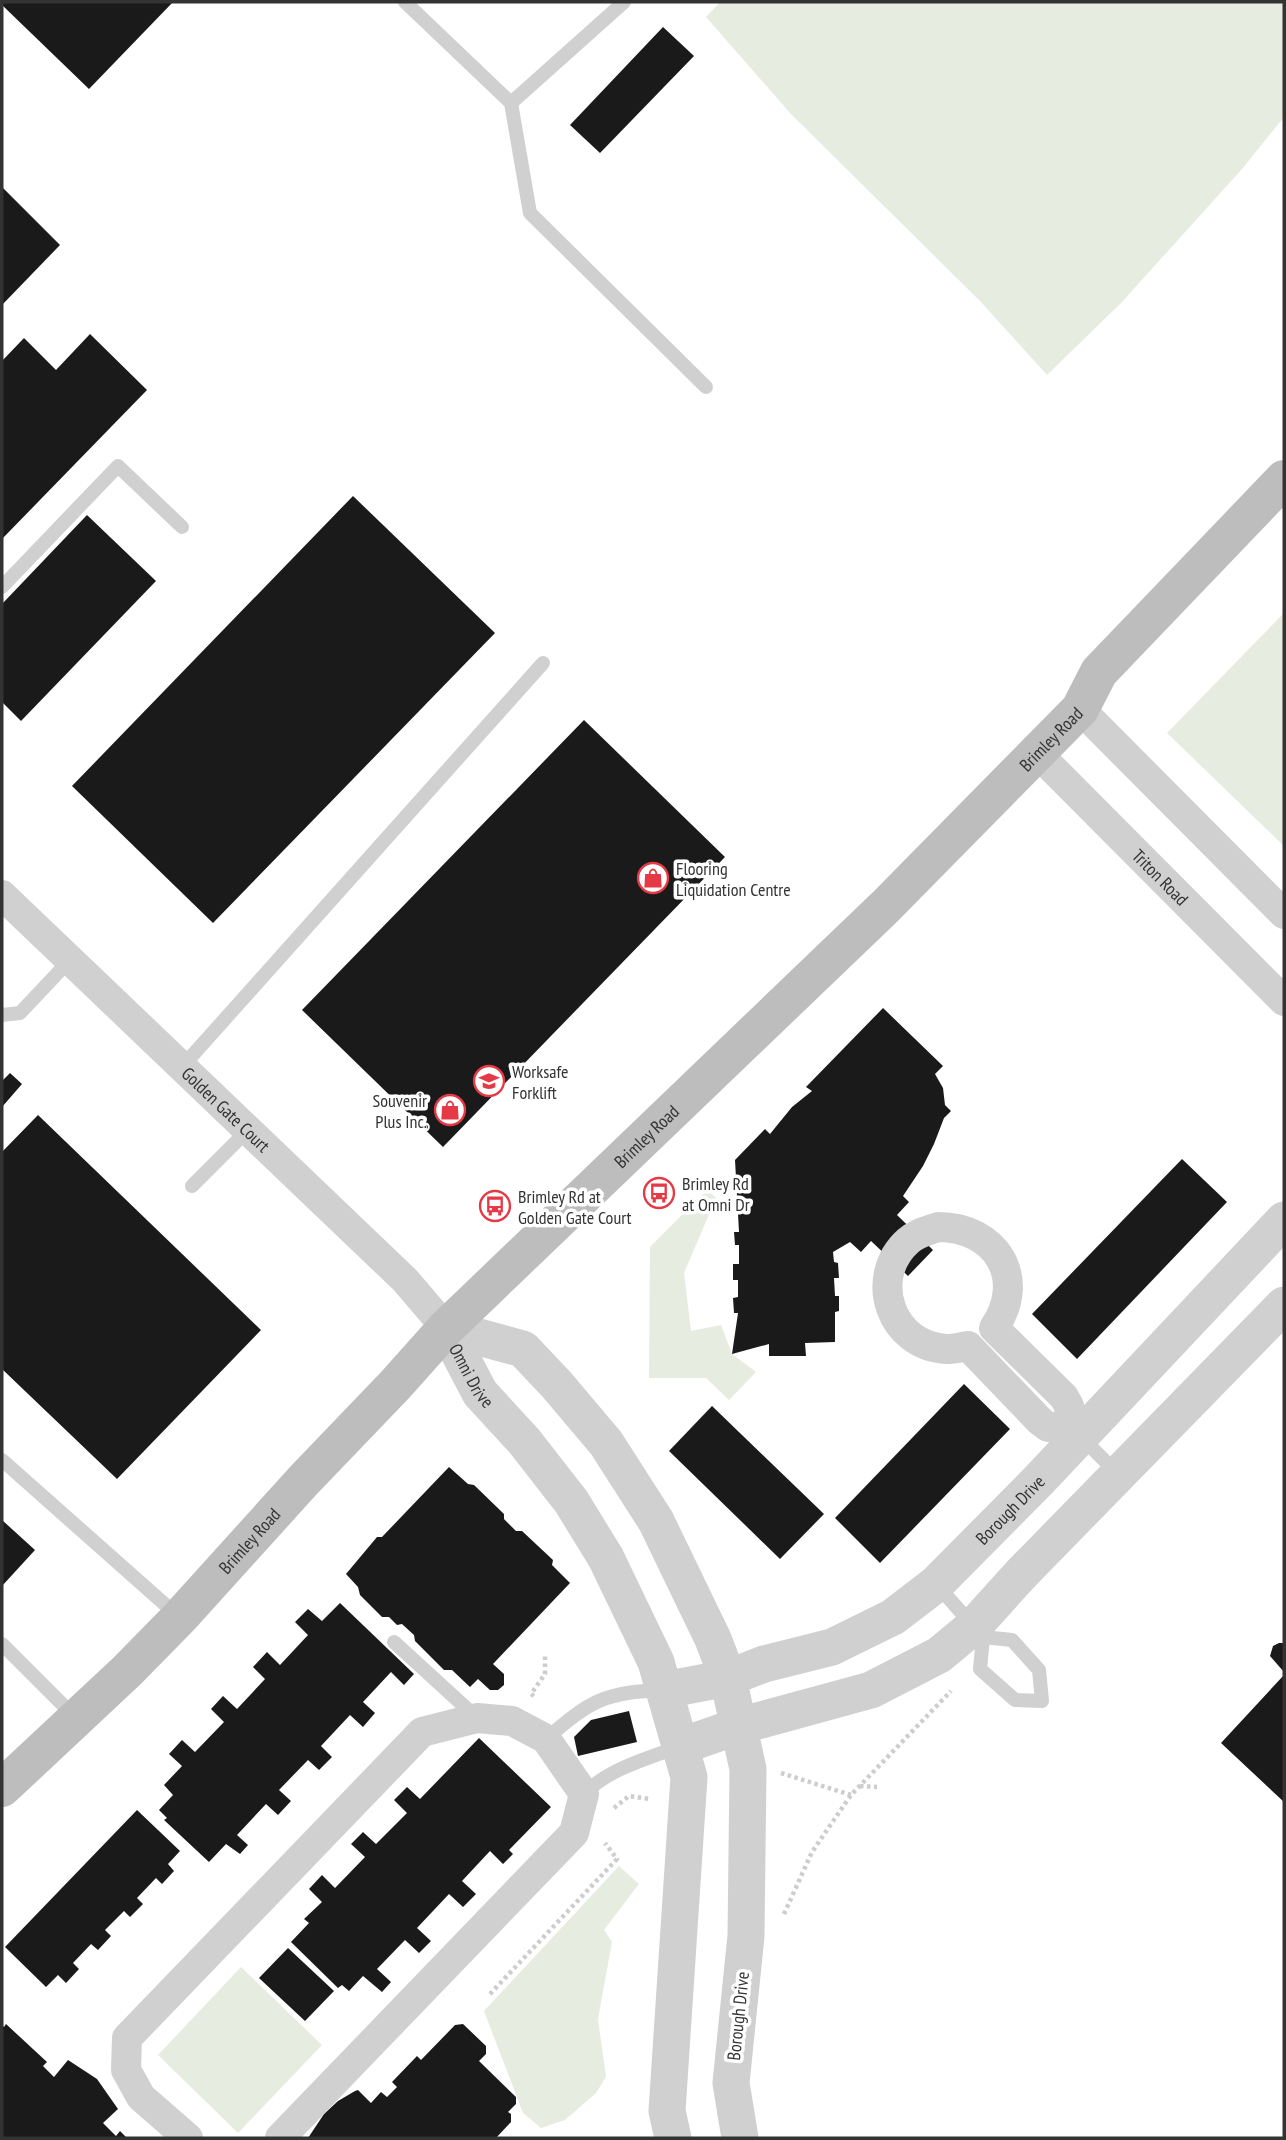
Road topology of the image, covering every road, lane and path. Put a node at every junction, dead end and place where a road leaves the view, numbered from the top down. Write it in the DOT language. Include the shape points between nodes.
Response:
graph roads {
  1 [pos="405,2"];
  2 [pos="624,2"];
  3 [pos="511,103"];
  4 [pos="706,387"];
  5 [pos="1284,479"];
  6 [pos="182,527"];
  7 [pos="2,587"];
  8 [pos="543,663"];
  9 [pos="1080,709"];
  10 [pos="1037,753"];
  11 [pos="2,895"];
  12 [pos="1284,914"];
  13 [pos="70,960"];
  14 [pos="1284,1001"];
  15 [pos="2,1015"];
  16 [pos="182,1067"];
  17 [pos="248,1130"];
  18 [pos="192,1186"];
  19 [pos="1284,1220"];
  20 [pos="1284,1305"];
  21 [pos="446,1328"];
  22 [pos="1075,1432"];
  23 [pos="2,1460"];
  24 [pos="1119,1475"];
  25 [pos="936,1584"];
  26 [pos="180,1617"];
  27 [pos="979,1631"];
  28 [pos="394,1642"];
  29 [pos="2,1644"];
  30 [pos="545,1654"];
  31 [pos="980,1669"];
  32 [pos="728,1678"];
  33 [pos="542,1700"];
  34 [pos="76,1718"];
  35 [pos="477,1718"];
  36 [pos="673,1719"];
  37 [pos="739,1726"];
  38 [pos="546,1739"];
  39 [pos="775,1771"];
  40 [pos="859,1786"];
  41 [pos="877,1787"];
  42 [pos="2,1788"];
  43 [pos="584,1794"];
  44 [pos="851,1795"];
  45 [pos="650,1799"];
  46 [pos="605,1815"];
  47 [pos="603,1841"];
  48 [pos="779,1925"];
  49 [pos="490,1994"];
  50 [pos="187,2138"];
  51 [pos="280,2138"];
  52 [pos="673,2138"];
  53 [pos="740,2138"];
  1 -- 3 [label="lane"];
  2 -- 3 [label="lane"];
  3 -- 4 [label="lane" via="530,213"];
  5 -- 9 [label="main road, Brimley Road" via="1099,672"];
  6 -- 7 [label="lane" via="118,466"];
  8 -- 16 [label="lane"];
  9 -- 10 [label="main road, Brimley Road"];
  9 -- 12 [label="street"];
  10 -- 14 [label="street, Triton Road"];
  10 -- 21 [label="main road, Brimley Road" via="886,906"];
  11 -- 13 [label="street, Golden Gate Court"];
  13 -- 15 [label="lane" via="20,1013"];
  13 -- 16 [label="street, Golden Gate Court"];
  16 -- 17 [label="street, Golden Gate Court"];
  17 -- 18 [label="lane"];
  17 -- 21 [label="street, Golden Gate Court" via="405,1280"];
  19 -- 22 [label="street, Borough Drive"];
  20 -- 24 [label="street"];
  21 -- 26 [label="main road, Brimley Road"];
  21 -- 32 [label="street, Omni Drive" via="523,1349 606,1443 656,1521"];
  21 -- 36 [label="street, Omni Drive" via="480,1393 571,1501 606,1558 656,1662"];
  22 -- 22 [label="street" via="1064,1398 994,1328 1007,1304 1009,1288 999,1254 980,1237 956,1227 938,1227 909,1240 892,1261 887,1278 890,1310 898,1324 928,1346 968,1346 1040,1421"];
  22 -- 24 [label="lane"];
  22 -- 25 [label="street, Borough Drive" via="1038,1481"];
  23 -- 26 [label="lane"];
  24 -- 27 [label="street" via="1021,1574"];
  25 -- 27 [label="lane"];
  25 -- 32 [label="street, Borough Drive" via="893,1617 832,1647"];
  26 -- 34 [label="main road, Brimley Road"];
  27 -- 31 [label="lane"];
  27 -- 31 [label="lane" via="1012,1640 1039,1670 1042,1702 1015,1700"];
  27 -- 37 [label="street" via="871,1690"];
  28 -- 35 [label="lane"];
  29 -- 34 [label="lane"];
  30 -- 33 [label="path" via="545,1674 531,1694"];
  31 -- 40 [label="path" via="953,1689"];
  32 -- 36 [label="street, Borough Drive"];
  32 -- 37 [label="street, Omni Drive"];
  34 -- 42 [label="main road, Brimley Road"];
  35 -- 38 [label="street" via="512,1721"];
  35 -- 50 [label="street" via="422,1732 127,2038 126,2070 141,2096"];
  36 -- 37 [label="street"];
  36 -- 38 [label="lane" via="629,1691 598,1700"];
  36 -- 43 [label="lane"];
  36 -- 52 [label="street" via="689,1777 667,2111"];
  37 -- 53 [label="street, Borough Drive" via="748,1769 746,1936 731,2083"];
  38 -- 43 [label="street"];
  39 -- 44 [label="path"];
  40 -- 41 [label="path"];
  40 -- 44 [label="path"];
  43 -- 51 [label="street" via="574,1833"];
  44 -- 48 [label="path" via="812,1852"];
  45 -- 46 [label="path" via="629,1796"];
  47 -- 49 [label="path" via="617,1859"];
}
